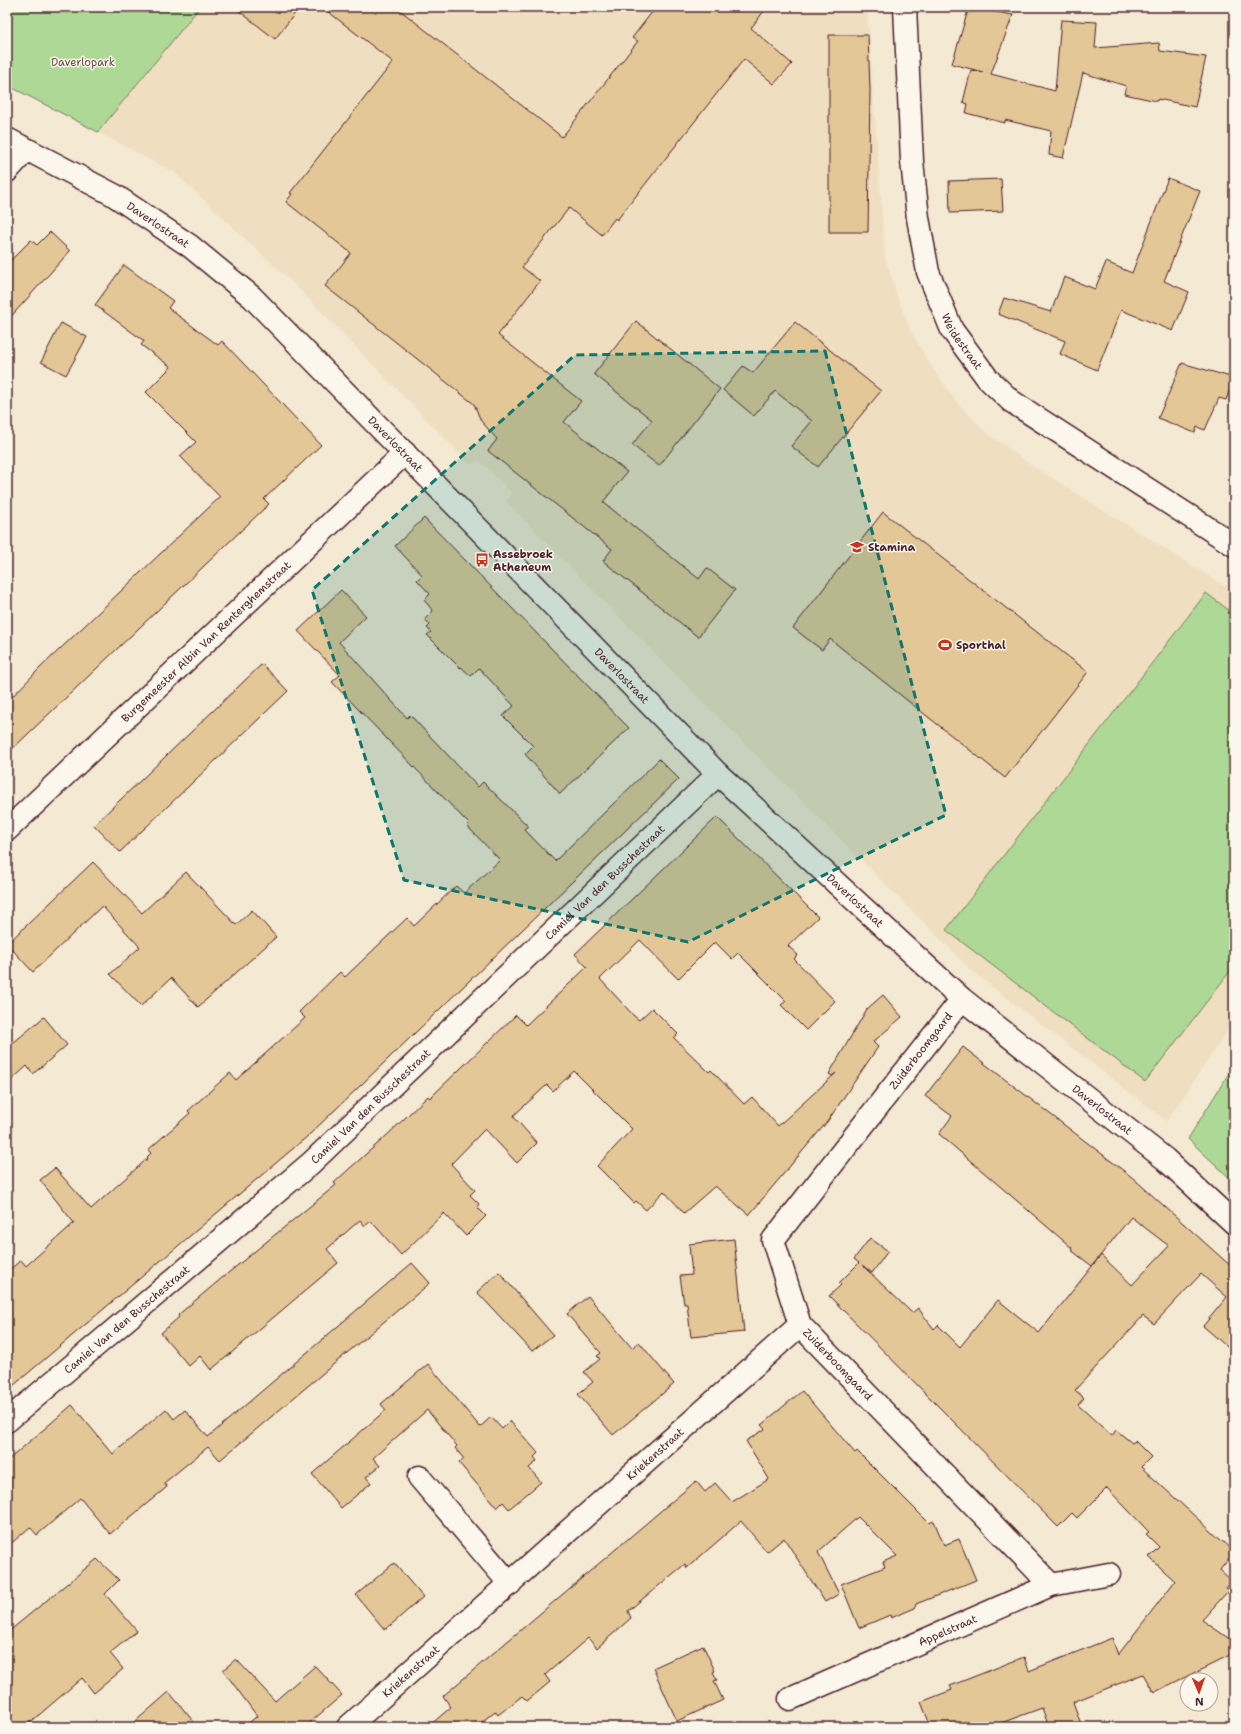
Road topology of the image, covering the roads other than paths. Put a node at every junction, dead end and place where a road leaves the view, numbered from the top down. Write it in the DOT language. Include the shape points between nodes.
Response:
graph roads {
  1 [pos="905,7"];
  2 [pos="7,140"];
  3 [pos="26,150"];
  4 [pos="7,171"];
  5 [pos="405,453"];
  6 [pos="1234,545"];
  7 [pos="718,774"];
  8 [pos="7,830"];
  9 [pos="962,999"];
  10 [pos="1234,1223"];
  11 [pos="800,1325"];
  12 [pos="7,1420"];
  13 [pos="420,1477"];
  14 [pos="1109,1574"];
  15 [pos="510,1584"];
  16 [pos="1051,1584"];
  17 [pos="790,1699"];
  18 [pos="348,1727"];
  1 -- 6 [label="street, Weidestraat" via="912,160 918,218 928,272 952,330 988,379 1011,401"];
  2 -- 3 [label="street, Daverlostraat"];
  3 -- 4 [label="street"];
  3 -- 5 [label="street, Daverlostraat" via="114,195 190,246 252,296"];
  5 -- 7 [label="street, Daverlostraat"];
  5 -- 8 [label="street, Burgemeester Albin Van Renterghemstraat"];
  7 -- 9 [label="street, Daverlostraat"];
  7 -- 12 [label="street, Camiel Van den Busschestraat" via="311,1163"];
  9 -- 10 [label="street, Daverlostraat" via="1166,1159"];
  9 -- 11 [label="street, Zuiderboomgaard" via="773,1240"];
  11 -- 15 [label="street, Kriekenstraat"];
  11 -- 16 [label="street, Zuiderboomgaard"];
  13 -- 15 [label="street"];
  14 -- 16 [label="street, Appelstraat"];
  15 -- 18 [label="street, Kriekenstraat"];
  16 -- 17 [label="street, Appelstraat"];
}
